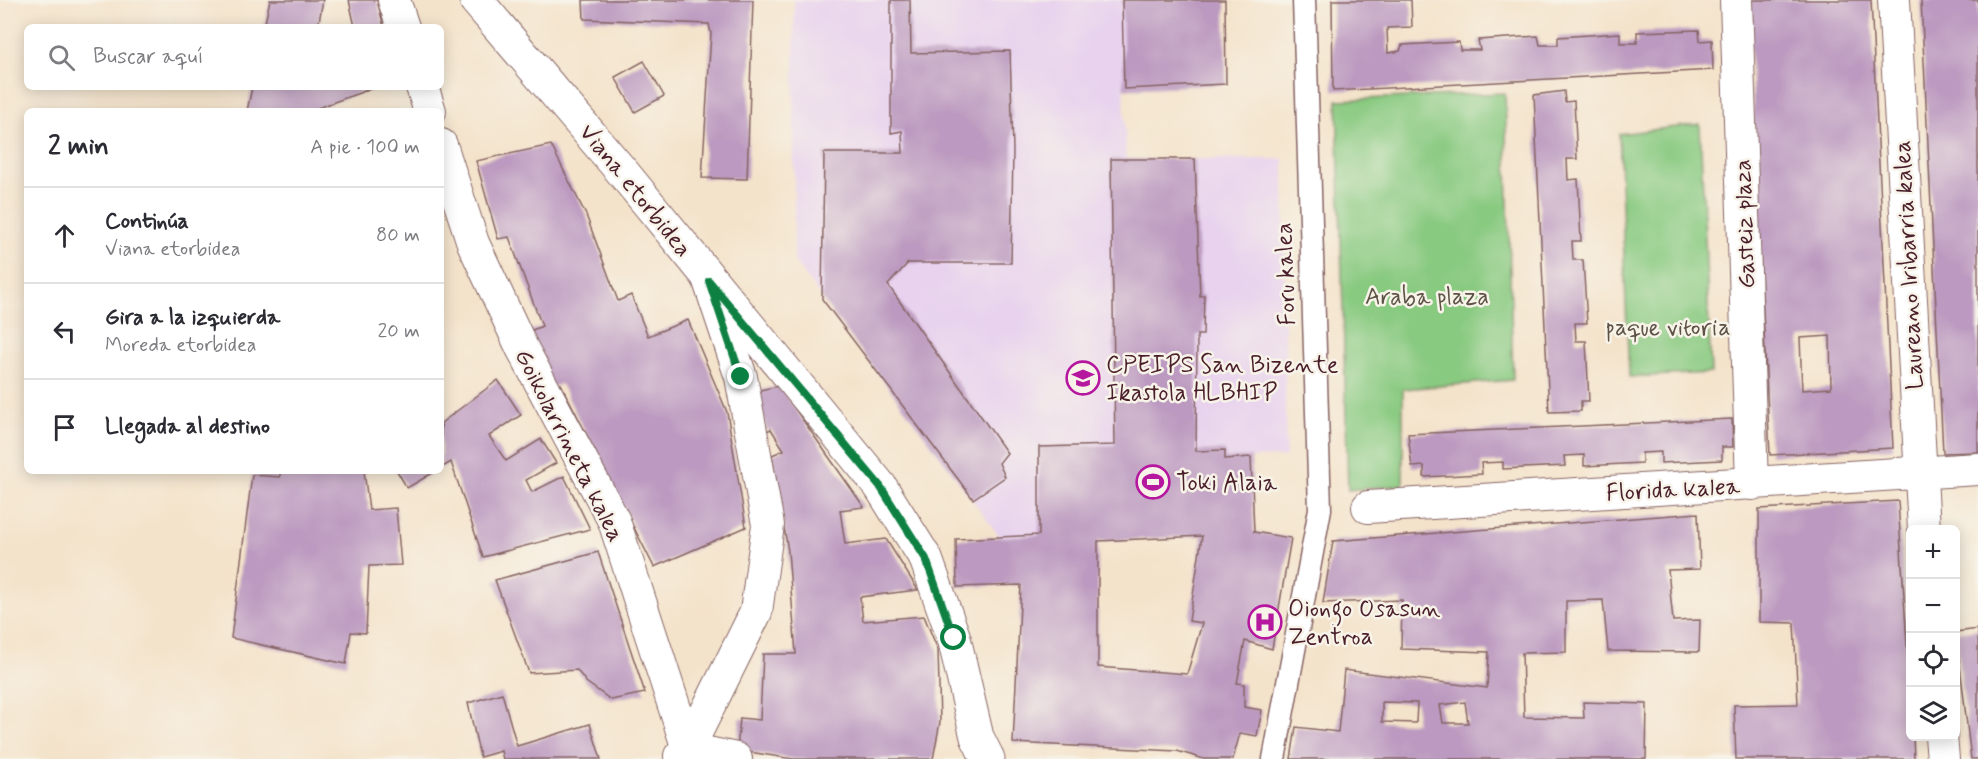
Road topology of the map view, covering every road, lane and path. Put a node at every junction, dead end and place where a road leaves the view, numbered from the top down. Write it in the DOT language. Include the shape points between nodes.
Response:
graph roads {
  1 [pos="394,0"];
  2 [pos="476,0"];
  3 [pos="1304,0"];
  4 [pos="1736,0"];
  5 [pos="1894,0"];
  6 [pos="402,24"];
  7 [pos="423,90"];
  8 [pos="429,108"];
  9 [pos="444,154"];
  10 [pos="709,281"];
  11 [pos="1978,469"];
  12 [pos="1919,472"];
  13 [pos="1752,484"];
  14 [pos="1368,507"];
  15 [pos="1924,525"];
  16 [pos="1941,741"];
  17 [pos="683,754"];
  18 [pos="735,759"];
  19 [pos="988,759"];
  20 [pos="1274,759"];
  21 [pos="1943,759"];
  1 -- 6 [label="street"];
  2 -- 10 [label="street, Viana etorbidea"];
  3 -- 20 [label="street, Foru kalea" via="1320,509"];
  4 -- 13 [label="street, Gasteiz plaza"];
  5 -- 12 [label="street, Laureano Iribarria kalea"];
  7 -- 8 [label="street"];
  9 -- 17 [label="street, Goikolarrineta kalea" via="478,254 522,348 614,520"];
  10 -- 17 [label="street" via="741,377 768,525 756,612"];
  10 -- 19 [label="street, Viana etorbidea" via="880,486 926,559 954,638 977,737"];
  11 -- 12 [label="street, Florida kalea"];
  12 -- 13 [label="street, Florida kalea"];
  12 -- 15 [label="street, Laureano Iribarria kalea"];
  13 -- 14 [label="street, Florida kalea"];
  16 -- 21 [label="street"];
  17 -- 18 [label="street"];
}
